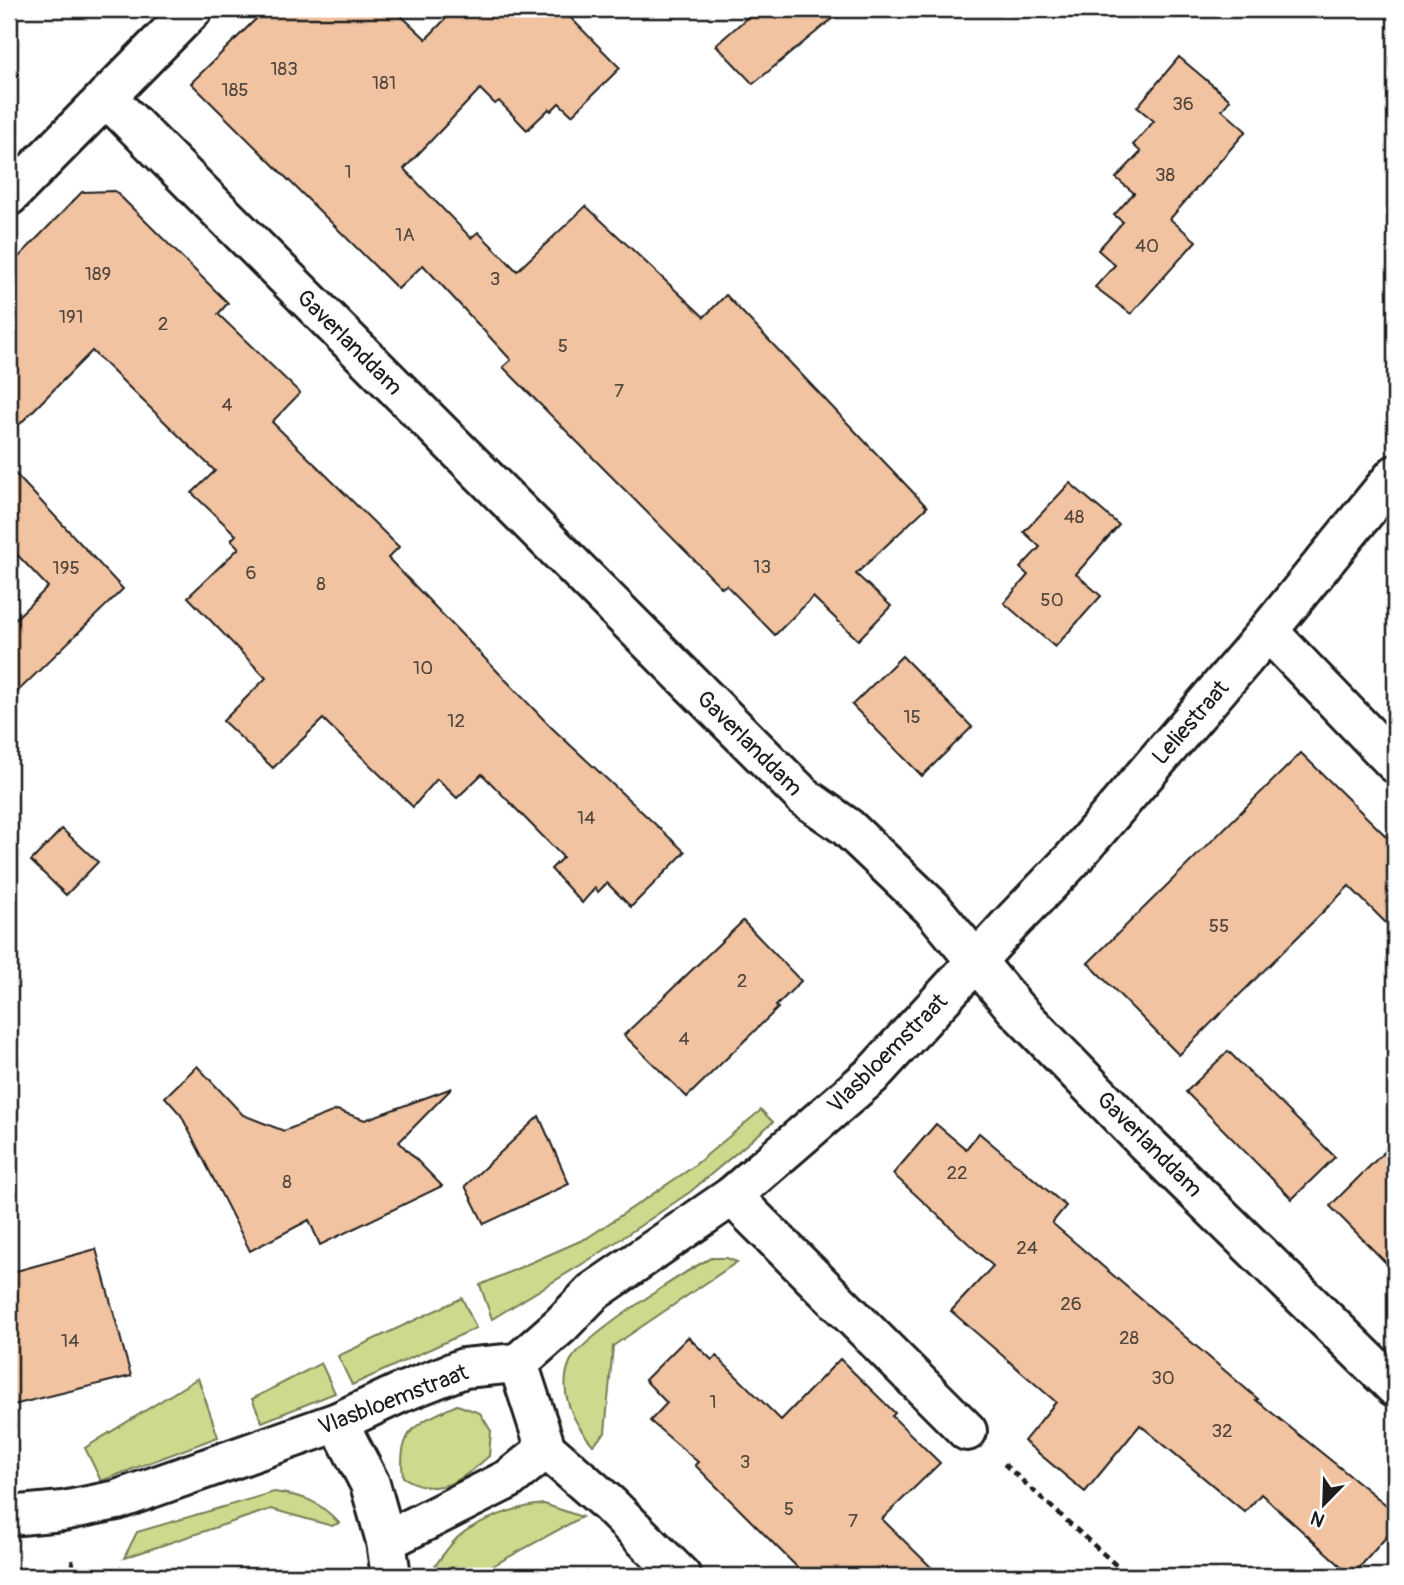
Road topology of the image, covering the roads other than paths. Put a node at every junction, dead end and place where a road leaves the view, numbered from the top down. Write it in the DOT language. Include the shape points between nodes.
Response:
graph roads {
  1 [pos="193,9"];
  2 [pos="106,97"];
  3 [pos="9,196"];
  4 [pos="1395,475"];
  5 [pos="1268,631"];
  6 [pos="1395,763"];
  7 [pos="976,962"];
  8 [pos="732,1196"];
  9 [pos="517,1363"];
  10 [pos="1395,1387"];
  11 [pos="338,1422"];
  12 [pos="967,1431"];
  13 [pos="546,1449"];
  14 [pos="9,1516"];
  15 [pos="388,1559"];
  16 [pos="681,1576"];
  1 -- 2 [label="street"];
  2 -- 3 [label="street"];
  2 -- 7 [label="street, Gaverlanddam" via="804,797 847,827 932,908"];
  4 -- 5 [label="street, Leliestraat"];
  5 -- 6 [label="street"];
  5 -- 7 [label="street, Leliestraat" via="1071,861"];
  7 -- 8 [label="street, Vlasbloemstraat" via="872,1075"];
  7 -- 10 [label="street, Gaverlanddam" via="1146,1143"];
  8 -- 9 [label="street, Vlasbloemstraat" via="593,1292"];
  8 -- 12 [label="street"];
  9 -- 11 [label="street, Vlasbloemstraat" via="464,1368"];
  9 -- 13 [label="street"];
  11 -- 14 [label="street, Vlasbloemstraat" via="117,1500"];
  11 -- 15 [label="street" via="370,1484"];
  13 -- 15 [label="street"];
  13 -- 16 [label="street"];
}
